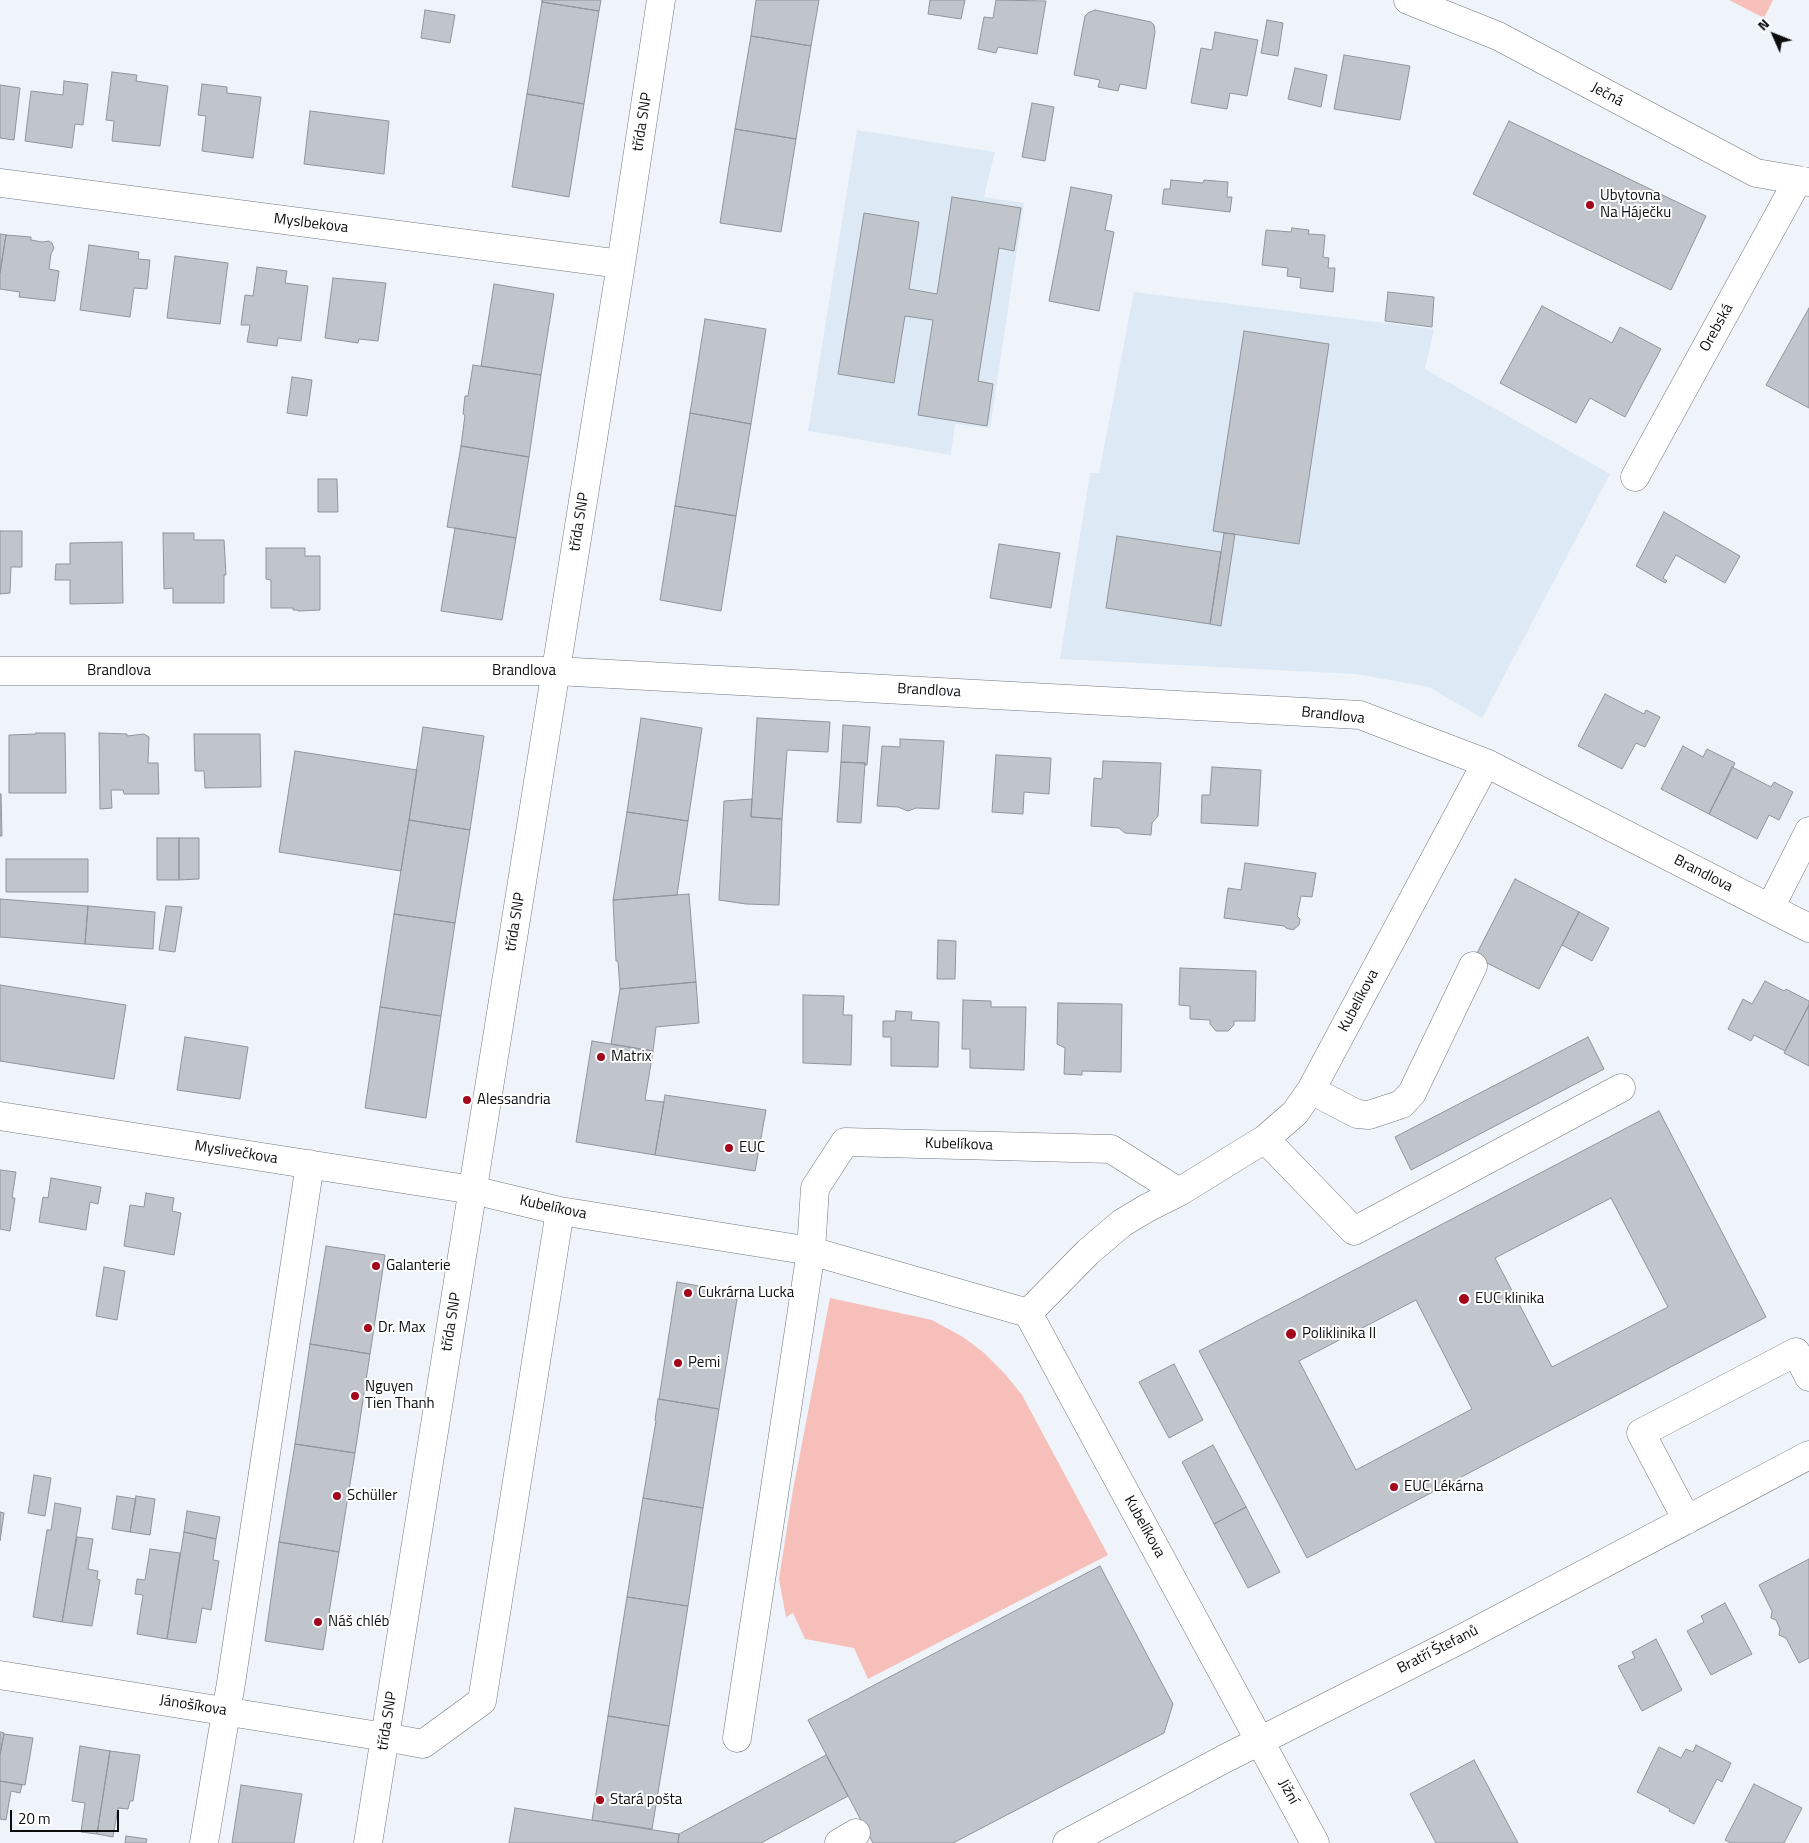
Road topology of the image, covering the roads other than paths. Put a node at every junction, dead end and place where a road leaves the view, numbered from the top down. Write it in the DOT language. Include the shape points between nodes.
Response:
graph roads {
  1 [pos="661,0"];
  2 [pos="1408,0"];
  3 [pos="1804,181"];
  4 [pos="0,183"];
  5 [pos="621,264"];
  6 [pos="1635,477"];
  7 [pos="0,671"];
  8 [pos="556,671"];
  9 [pos="1486,763"];
  10 [pos="1809,831"];
  11 [pos="1770,908"];
  12 [pos="1809,928"];
  13 [pos="1473,966"];
  14 [pos="1621,1088"];
  15 [pos="1311,1090"];
  16 [pos="0,1116"];
  17 [pos="1265,1139"];
  18 [pos="310,1164"];
  19 [pos="473,1190"];
  20 [pos="1179,1192"];
  21 [pos="560,1211"];
  22 [pos="812,1251"];
  23 [pos="1028,1313"];
  24 [pos="1809,1377"];
  25 [pos="1809,1455"];
  26 [pos="1687,1520"];
  27 [pos="0,1675"];
  28 [pos="226,1711"];
  29 [pos="385,1737"];
  30 [pos="737,1738"];
  31 [pos="1260,1742"];
  32 [pos="204,1843"];
  33 [pos="368,1843"];
  34 [pos="1067,1843"];
  35 [pos="1315,1843"];
  1 -- 5 [label="street, třída SNP"];
  2 -- 3 [label="street, Ječná" via="1498,36 1756,173"];
  3 -- 6 [label="street, Orebská"];
  4 -- 5 [label="street, Myslbekova"];
  5 -- 8 [label="street, třída SNP"];
  7 -- 8 [label="street, Brandlova"];
  8 -- 9 [label="street, Brandlova" via="1360,716"];
  8 -- 19 [label="street, třída SNP"];
  9 -- 11 [label="street, Brandlova"];
  9 -- 15 [label="street, Kubelíkova"];
  10 -- 11 [label="street"];
  11 -- 12 [label="street, Brandlova"];
  13 -- 15 [label="street" via="1412,1093 1402,1104 1369,1115 1357,1114"];
  14 -- 17 [label="street" via="1354,1231"];
  15 -- 17 [label="street, Kubelíkova" via="1295,1113"];
  16 -- 18 [label="street, Myslivečkova"];
  17 -- 20 [label="street, Kubelíkova"];
  18 -- 19 [label="street, Myslivečkova"];
  18 -- 28 [label="street"];
  19 -- 21 [label="street, Kubelíkova"];
  19 -- 29 [label="street, třída SNP"];
  20 -- 22 [label="street, Kubelíkova" via="1111,1149 845,1142 815,1188"];
  20 -- 23 [label="street, Kubelíkova" via="1122,1223 1088,1252"];
  21 -- 22 [label="street, Kubelíkova"];
  21 -- 29 [label="street, Jánošíkova" via="482,1701 423,1744"];
  22 -- 23 [label="street, Kubelíkova"];
  22 -- 30 [label="street"];
  23 -- 31 [label="street, Kubelíkova"];
  24 -- 26 [label="street" via="1796,1352 1641,1433"];
  25 -- 26 [label="street, Bratří Štefanů"];
  26 -- 31 [label="street, Bratří Štefanů"];
  27 -- 28 [label="street, Jánošíkova"];
  28 -- 29 [label="street, Jánošíkova"];
  28 -- 32 [label="street"];
  29 -- 33 [label="street, třída SNP"];
  31 -- 34 [label="street, Bratří Štefanů"];
  31 -- 35 [label="street, Jižní"];
}
